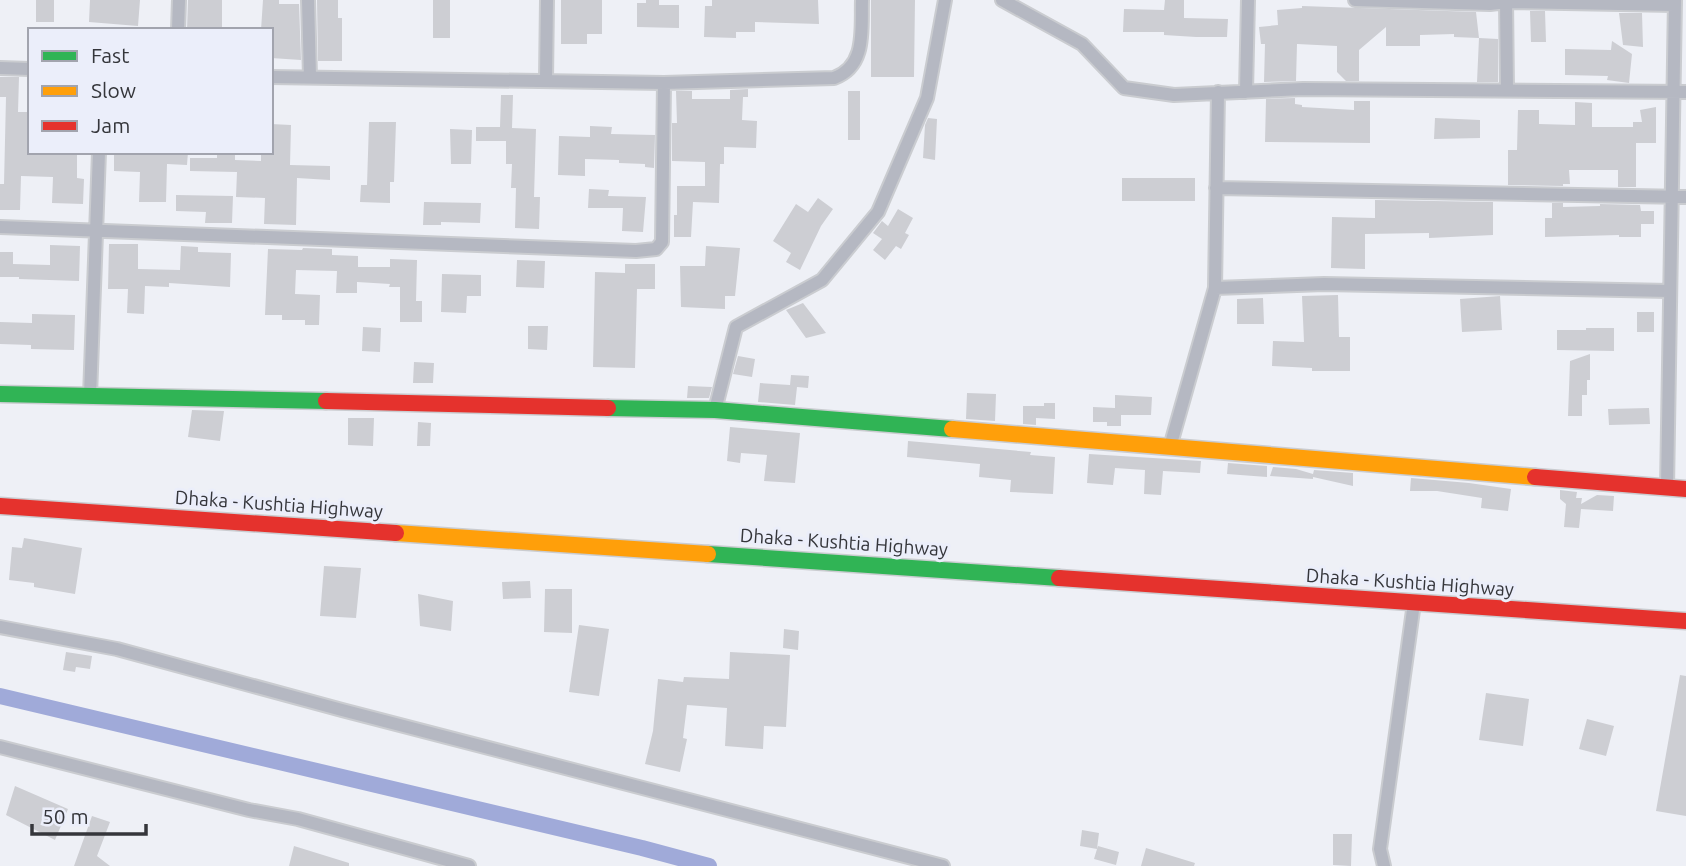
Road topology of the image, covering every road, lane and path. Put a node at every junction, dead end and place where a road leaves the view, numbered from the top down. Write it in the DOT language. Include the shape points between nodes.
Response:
graph roads {
  1 [pos="179,0"];
  2 [pos="308,0"];
  3 [pos="547,0"];
  4 [pos="862,0"];
  5 [pos="946,0"];
  6 [pos="1002,0"];
  7 [pos="1248,0"];
  8 [pos="1355,0"];
  9 [pos="1506,1"];
  10 [pos="1675,3"];
  11 [pos="178,28"];
  12 [pos="0,68"];
  13 [pos="28,69"];
  14 [pos="273,77"];
  15 [pos="310,78"];
  16 [pos="547,80"];
  17 [pos="664,83"];
  18 [pos="1507,90"];
  19 [pos="1672,91"];
  20 [pos="1218,92"];
  21 [pos="1246,92"];
  22 [pos="1686,92"];
  23 [pos="99,154"];
  24 [pos="1216,188"];
  25 [pos="1671,197"];
  26 [pos="1686,197"];
  27 [pos="0,227"];
  28 [pos="97,231"];
  29 [pos="1215,288"];
  30 [pos="1670,291"];
  31 [pos="0,394"];
  32 [pos="90,397"];
  33 [pos="715,410"];
  34 [pos="1170,447"];
  35 [pos="1667,488"];
  36 [pos="1686,489"];
  37 [pos="0,506"];
  38 [pos="1414,603"];
  39 [pos="1686,621"];
  40 [pos="0,627"];
  41 [pos="0,747"];
  42 [pos="447,863"];
  43 [pos="469,866"];
  44 [pos="943,866"];
  45 [pos="1384,866"];
  1 -- 11 [label="street"];
  2 -- 15 [label="street"];
  3 -- 16 [label="street"];
  4 -- 17 [label="street" via="861,48 843,75"];
  5 -- 33 [label="street" via="926,98 878,212 822,280 736,327"];
  6 -- 20 [label="street" via="1082,44 1124,88 1174,95"];
  7 -- 21 [label="street"];
  8 -- 9 [label="street"];
  9 -- 10 [label="street"];
  9 -- 18 [label="street"];
  10 -- 19 [label="street"];
  12 -- 13 [label="street"];
  14 -- 15 [label="street"];
  15 -- 16 [label="street"];
  16 -- 17 [label="street"];
  17 -- 28 [label="street" via="662,242 656,249"];
  18 -- 19 [label="street"];
  18 -- 21 [label="street"];
  19 -- 22 [label="street"];
  19 -- 25 [label="street"];
  20 -- 21 [label="street"];
  20 -- 24 [label="street"];
  23 -- 28 [label="street"];
  24 -- 25 [label="street"];
  24 -- 29 [label="street"];
  25 -- 26 [label="street"];
  25 -- 30 [label="street"];
  27 -- 28 [label="street"];
  28 -- 32 [label="street"];
  29 -- 30 [label="street" via="1324,284"];
  29 -- 34 [label="street"];
  30 -- 35 [label="street"];
  31 -- 32 [label="street"];
  32 -- 33 [label="street"];
  33 -- 34 [label="street"];
  34 -- 35 [label="street"];
  35 -- 36 [label="street"];
  37 -- 38 [label="street, Dhaka - Kushtia Highway"];
  38 -- 39 [label="street, Dhaka - Kushtia Highway"];
  38 -- 45 [label="street" via="1380,849"];
  40 -- 44 [label="street" via="117,649"];
  41 -- 42 [label="street" via="298,819"];
  42 -- 43 [label="street"];
}
